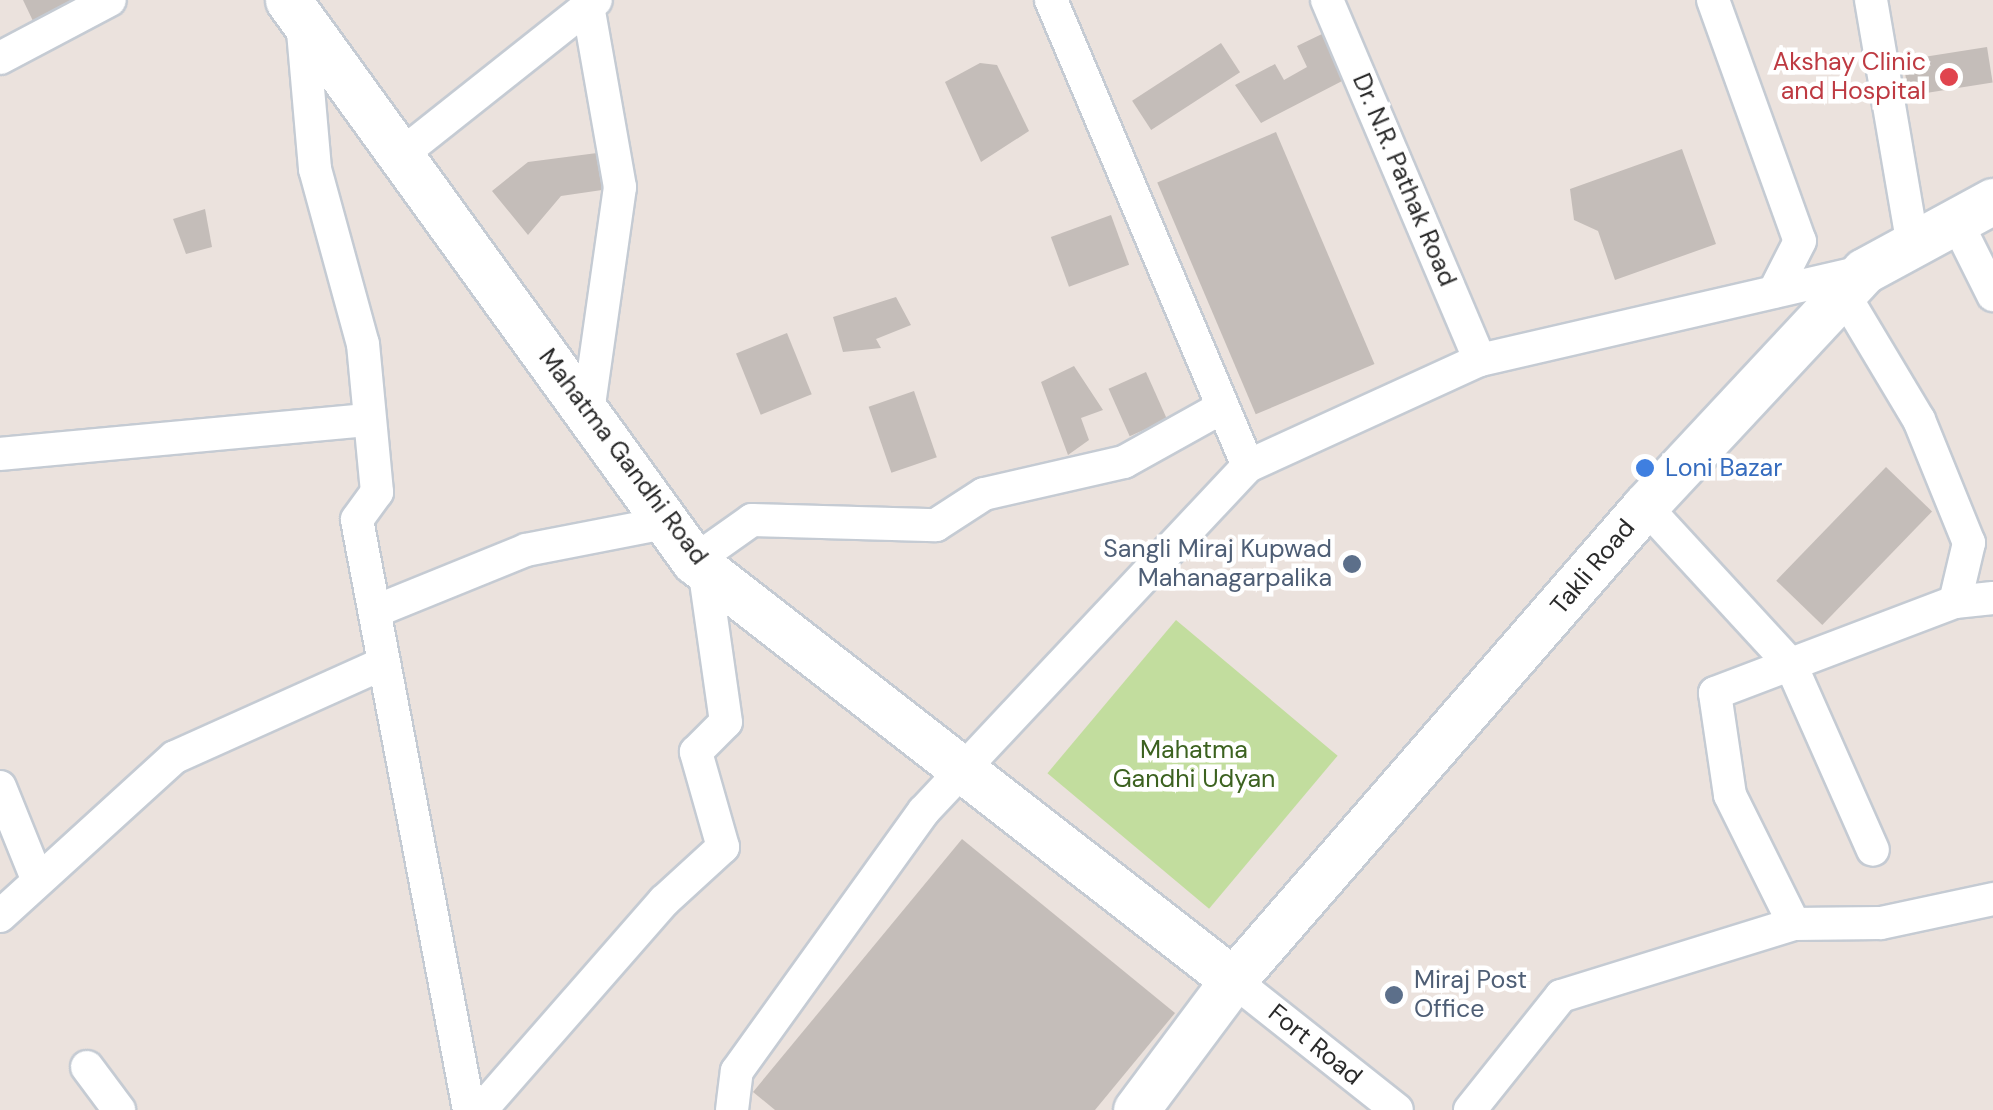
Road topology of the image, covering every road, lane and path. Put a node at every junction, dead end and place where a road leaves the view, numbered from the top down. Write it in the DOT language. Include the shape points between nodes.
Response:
graph roads {
  1 [pos="110,0"];
  2 [pos="1051,0"];
  3 [pos="1327,0"];
  4 [pos="1713,0"];
  5 [pos="1871,0"];
  6 [pos="591,2"];
  7 [pos="295,9"];
  8 [pos="0,58"];
  9 [pos="404,153"];
  10 [pos="1974,211"];
  11 [pos="1913,244"];
  12 [pos="1854,282"];
  13 [pos="1774,292"];
  14 [pos="1993,296"];
  15 [pos="1480,360"];
  16 [pos="1222,408"];
  17 [pos="588,411"];
  18 [pos="364,420"];
  19 [pos="0,454"];
  20 [pos="1248,466"];
  21 [pos="1645,506"];
  22 [pos="670,522"];
  23 [pos="699,564"];
  24 [pos="1993,598"];
  25 [pos="1955,602"];
  26 [pos="376,610"];
  27 [pos="384,663"];
  28 [pos="1792,664"];
  29 [pos="961,766"];
  30 [pos="0,787"];
  31 [pos="1873,850"];
  32 [pos="38,880"];
  33 [pos="1993,900"];
  34 [pos="0,916"];
  35 [pos="1794,924"];
  36 [pos="1233,980"];
  37 [pos="87,1068"];
  38 [pos="726,1108"];
  39 [pos="118,1110"];
  40 [pos="469,1110"];
  41 [pos="481,1110"];
  42 [pos="1136,1110"];
  43 [pos="1397,1110"];
  44 [pos="1470,1110"];
  1 -- 8 [label="street"];
  2 -- 16 [label="street"];
  3 -- 15 [label="street, Dr. N.R. Pathak Road"];
  4 -- 13 [label="street" via="1800,241"];
  5 -- 11 [label="street"];
  6 -- 9 [label="street"];
  6 -- 17 [label="street" via="620,188"];
  7 -- 9 [label="main road, Mahatma Gandhi Road"];
  7 -- 18 [label="street" via="315,169 362,344"];
  9 -- 17 [label="main road, Mahatma Gandhi Road"];
  10 -- 11 [label="main road, Takli Road"];
  10 -- 14 [label="street"];
  11 -- 12 [label="main road, Takli Road"];
  12 -- 13 [label="street"];
  12 -- 21 [label="main road, Takli Road"];
  12 -- 25 [label="street" via="1969,543"];
  13 -- 15 [label="street"];
  15 -- 20 [label="street"];
  16 -- 20 [label="street"];
  16 -- 23 [label="street" via="1124,462 984,494 936,525 752,520"];
  17 -- 22 [label="main road, Mahatma Gandhi Road"];
  18 -- 19 [label="street"];
  18 -- 26 [label="street" via="377,492 357,520"];
  20 -- 29 [label="street"];
  21 -- 28 [label="street"];
  21 -- 36 [label="main road, Takli Road"];
  22 -- 23 [label="main road, Mahatma Gandhi Road"];
  22 -- 26 [label="street" via="526,550"];
  23 -- 29 [label="main road, Mahatma Gandhi Road"];
  23 -- 41 [label="street" via="726,722 696,752 722,848 664,900"];
  24 -- 25 [label="street"];
  25 -- 28 [label="street"];
  26 -- 27 [label="street"];
  27 -- 32 [label="street" via="175,757"];
  27 -- 40 [label="street"];
  28 -- 31 [label="street"];
  28 -- 35 [label="street" via="1715,694 1730,795"];
  29 -- 36 [label="main road, Mahatma Gandhi Road"];
  29 -- 38 [label="street" via="737,1071"];
  30 -- 32 [label="street"];
  32 -- 34 [label="street"];
  33 -- 35 [label="street" via="1881,923"];
  35 -- 44 [label="street" via="1561,996"];
  36 -- 42 [label="main road, Takli Road"];
  36 -- 43 [label="street, Fort Road"];
  37 -- 39 [label="street"];
}
